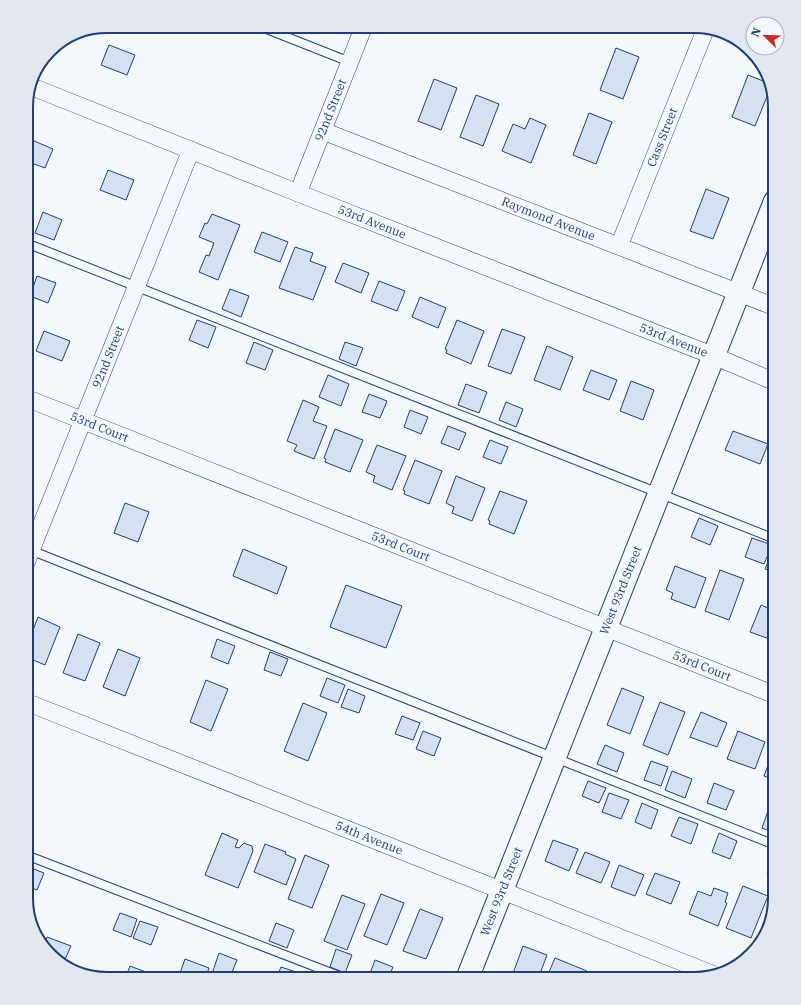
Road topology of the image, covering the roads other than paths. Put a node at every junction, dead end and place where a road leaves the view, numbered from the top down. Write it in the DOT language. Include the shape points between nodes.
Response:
graph roads {
  1 [pos="277,33"];
  2 [pos="361,33"];
  3 [pos="704,33"];
  4 [pos="350,62"];
  5 [pos="36,88"];
  6 [pos="323,131"];
  7 [pos="192,150"];
  8 [pos="298,193"];
  9 [pos="768,219"];
  10 [pos="33,246"];
  11 [pos="619,246"];
  12 [pos="137,286"];
  13 [pos="739,293"];
  14 [pos="768,304"];
  15 [pos="714,356"];
  16 [pos="768,379"];
  17 [pos="33,401"];
  18 [pos="83,421"];
  19 [pos="660,493"];
  20 [pos="768,536"];
  21 [pos="33,542"];
  22 [pos="33,556"];
  23 [pos="606,628"];
  24 [pos="768,692"];
  25 [pos="33,705"];
  26 [pos="555,758"];
  27 [pos="768,842"];
  28 [pos="33,858"];
  29 [pos="502,890"];
  30 [pos="704,971"];
  31 [pos="329,972"];
  32 [pos="470,972"];
  1 -- 4 [label="lane"];
  2 -- 4 [label="street, 92nd Street"];
  3 -- 11 [label="street, Cass Street"];
  4 -- 6 [label="street, 92nd Street"];
  5 -- 7 [label="street, 53rd Avenue"];
  6 -- 8 [label="street, 92nd Street"];
  6 -- 11 [label="street, Raymond Avenue"];
  7 -- 8 [label="street, 53rd Avenue"];
  7 -- 12 [label="street, 92nd Street"];
  8 -- 15 [label="street, 53rd Avenue"];
  9 -- 13 [label="main road, West 93rd Street"];
  10 -- 12 [label="lane"];
  11 -- 13 [label="street, Raymond Avenue"];
  12 -- 18 [label="street, 92nd Street"];
  12 -- 19 [label="lane"];
  13 -- 14 [label="street, Raymond Avenue"];
  13 -- 15 [label="main road, West 93rd Street"];
  15 -- 16 [label="street, 53rd Avenue"];
  15 -- 19 [label="main road, West 93rd Street"];
  17 -- 18 [label="street, 53rd Court"];
  18 -- 21 [label="street, 92nd Street"];
  18 -- 23 [label="street, 53rd Court"];
  19 -- 20 [label="lane"];
  19 -- 23 [label="main road, West 93rd Street"];
  22 -- 26 [label="lane"];
  23 -- 24 [label="street, 53rd Court"];
  23 -- 26 [label="main road, West 93rd Street"];
  25 -- 29 [label="street, 54th Avenue"];
  26 -- 27 [label="lane"];
  26 -- 29 [label="main road, West 93rd Street"];
  28 -- 31 [label="lane"];
  29 -- 30 [label="street, 54th Avenue"];
  29 -- 32 [label="main road, West 93rd Street"];
}
